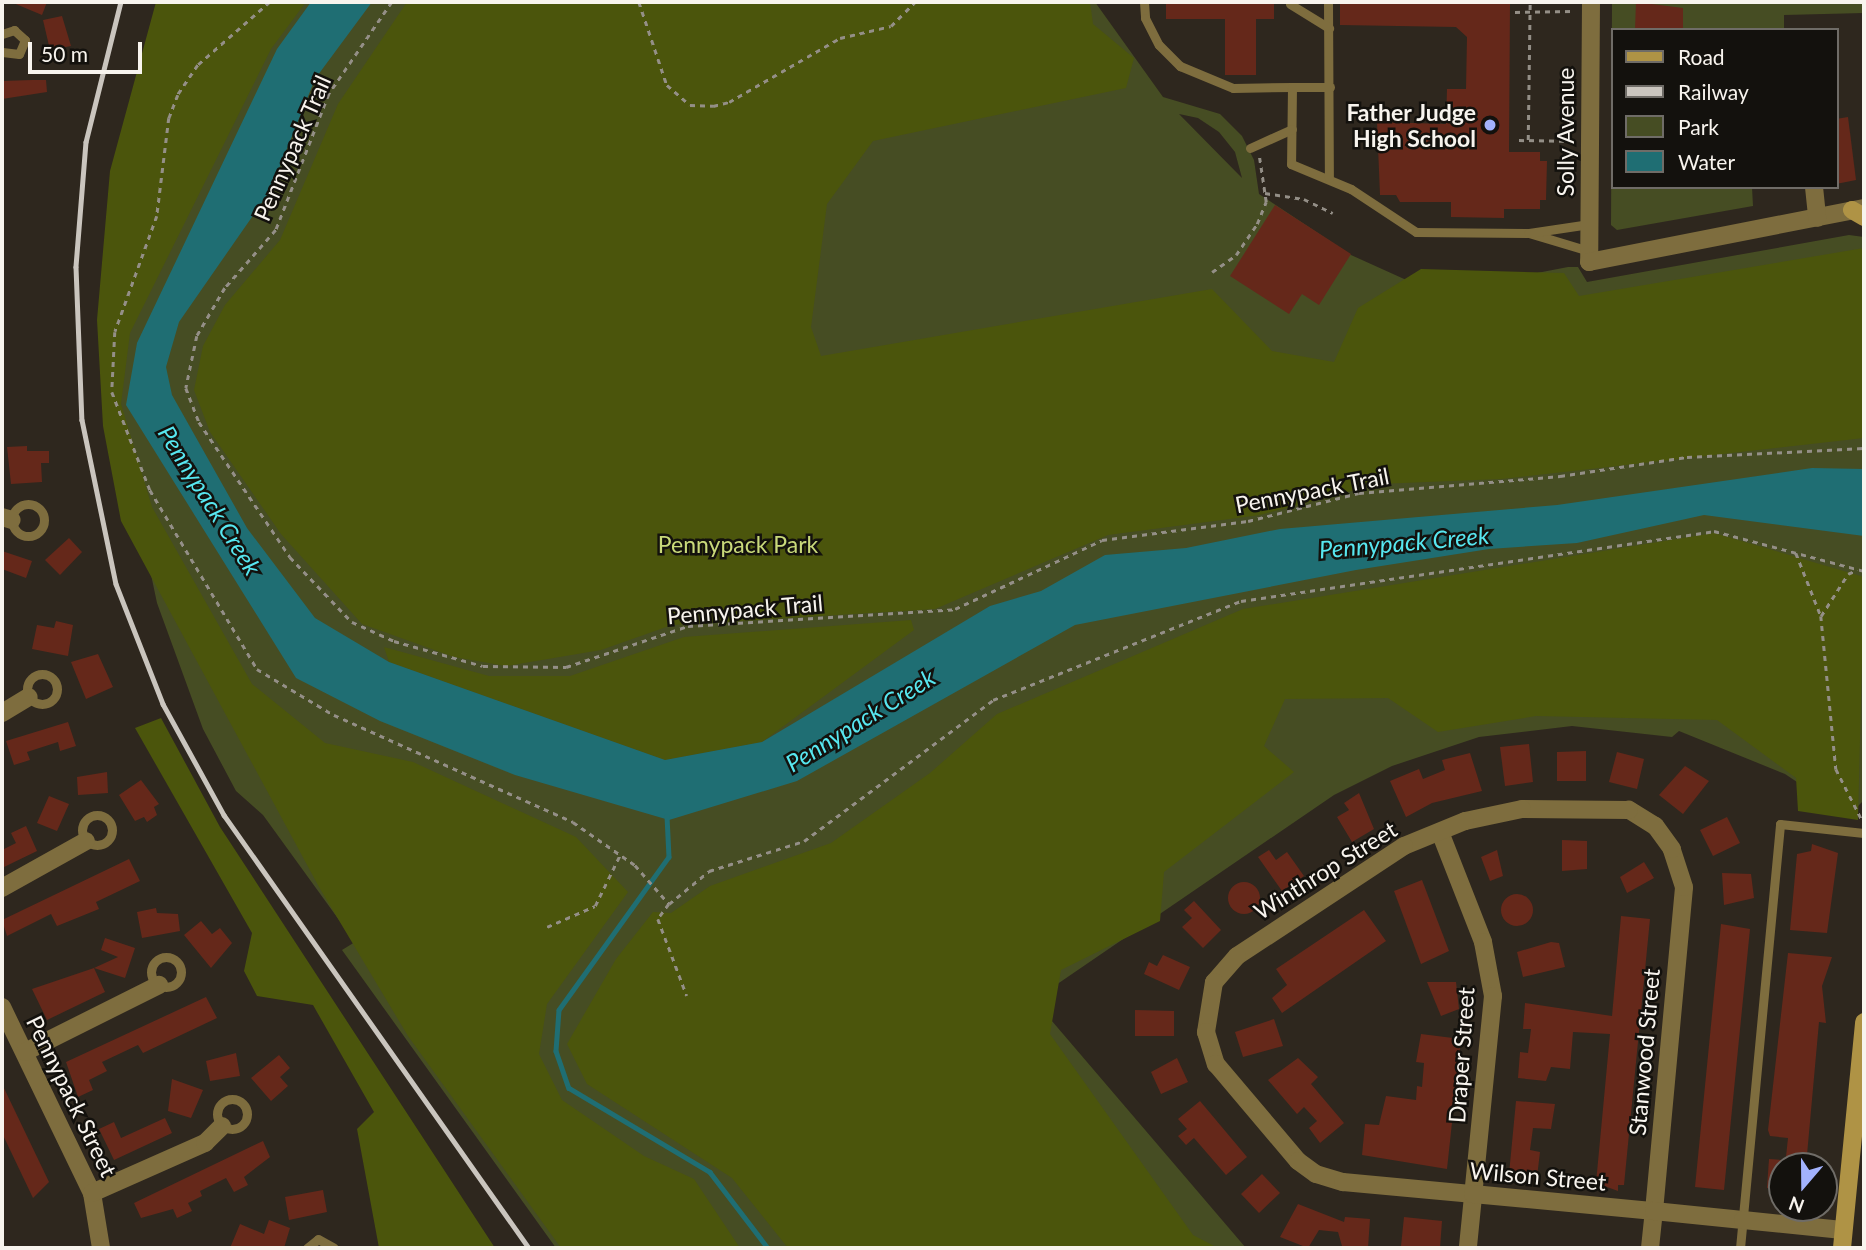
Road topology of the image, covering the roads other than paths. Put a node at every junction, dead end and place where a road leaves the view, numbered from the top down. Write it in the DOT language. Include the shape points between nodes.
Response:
graph roads {
  1 [pos="1144,2"];
  2 [pos="1591,2"];
  3 [pos="1328,3"];
  4 [pos="1290,5"];
  5 [pos="1329,28"];
  6 [pos="2,34"];
  7 [pos="2,52"];
  8 [pos="1292,87"];
  9 [pos="1330,87"];
  10 [pos="1292,129"];
  11 [pos="1253,147"];
  12 [pos="1329,178"];
  13 [pos="1814,189"];
  14 [pos="1860,211"];
  15 [pos="1817,218"];
  16 [pos="1589,224"];
  17 [pos="1529,233"];
  18 [pos="1589,256"];
  19 [pos="29,697"];
  20 [pos="2,713"];
  21 [pos="1440,832"];
  22 [pos="1864,834"];
  23 [pos="86,841"];
  24 [pos="1679,862"];
  25 [pos="2,888"];
  26 [pos="159,985"];
  27 [pos="2,1007"];
  28 [pos="1864,1022"];
  29 [pos="25,1052"];
  30 [pos="1256,1111"];
  31 [pos="222,1126"];
  32 [pos="1858,1151"];
  33 [pos="92,1194"];
  34 [pos="1473,1194"];
  35 [pos="1654,1212"];
  36 [pos="1743,1220"];
  37 [pos="1843,1230"];
  38 [pos="101,1248"];
  39 [pos="307,1248"];
  40 [pos="334,1248"];
  41 [pos="1468,1248"];
  42 [pos="1650,1248"];
  43 [pos="1740,1248"];
  44 [pos="1842,1248"];
  1 -- 8 [label="lane" via="1145,18 1159,45 1180,66 1207,82 1233,88"];
  2 -- 16 [label="street, Solly Avenue"];
  3 -- 5 [label="lane"];
  4 -- 5 [label="lane"];
  5 -- 9 [label="lane"];
  6 -- 7 [label="lane" via="19,32 25,46 14,56"];
  8 -- 9 [label="lane"];
  8 -- 10 [label="lane"];
  9 -- 12 [label="lane"];
  10 -- 11 [label="lane"];
  10 -- 12 [label="lane" via="1291,164"];
  12 -- 17 [label="lane" via="1416,232"];
  13 -- 15 [label="street"];
  14 -- 15 [label="street"];
  15 -- 18 [label="street"];
  16 -- 17 [label="lane"];
  16 -- 18 [label="street, Solly Avenue"];
  17 -- 18 [label="lane"];
  19 -- 20 [label="street"];
  21 -- 24 [label="street, Winthrop Street" via="1522,808 1575,805 1629,810 1654,827"];
  21 -- 30 [label="street, Winthrop Street" via="1404,846 1237,956 1214,982 1206,1032 1216,1064"];
  21 -- 34 [label="street, Draper Street" via="1483,942 1493,996"];
  22 -- 36 [label="lane" via="1780,824"];
  23 -- 25 [label="street"];
  24 -- 35 [label="street, Stanwood Street" via="1684,887"];
  26 -- 29 [label="street"];
  27 -- 29 [label="street, Pennypack Street"];
  28 -- 32 [label="street"];
  29 -- 33 [label="street, Pennypack Street"];
  30 -- 34 [label="street, Wilson Street" via="1316,1174 1343,1182"];
  31 -- 33 [label="street" via="205,1143"];
  32 -- 37 [label="street"];
  33 -- 38 [label="street, Pennypack Street"];
  34 -- 35 [label="street, Wilson Street"];
  34 -- 41 [label="street, Draper Street"];
  35 -- 36 [label="street, Wilson Street"];
  35 -- 42 [label="street, Stanwood Street"];
  36 -- 37 [label="street, Wilson Street"];
  36 -- 43 [label="lane"];
  37 -- 44 [label="street"];
  39 -- 40 [label="lane" via="318,1239"];
}
